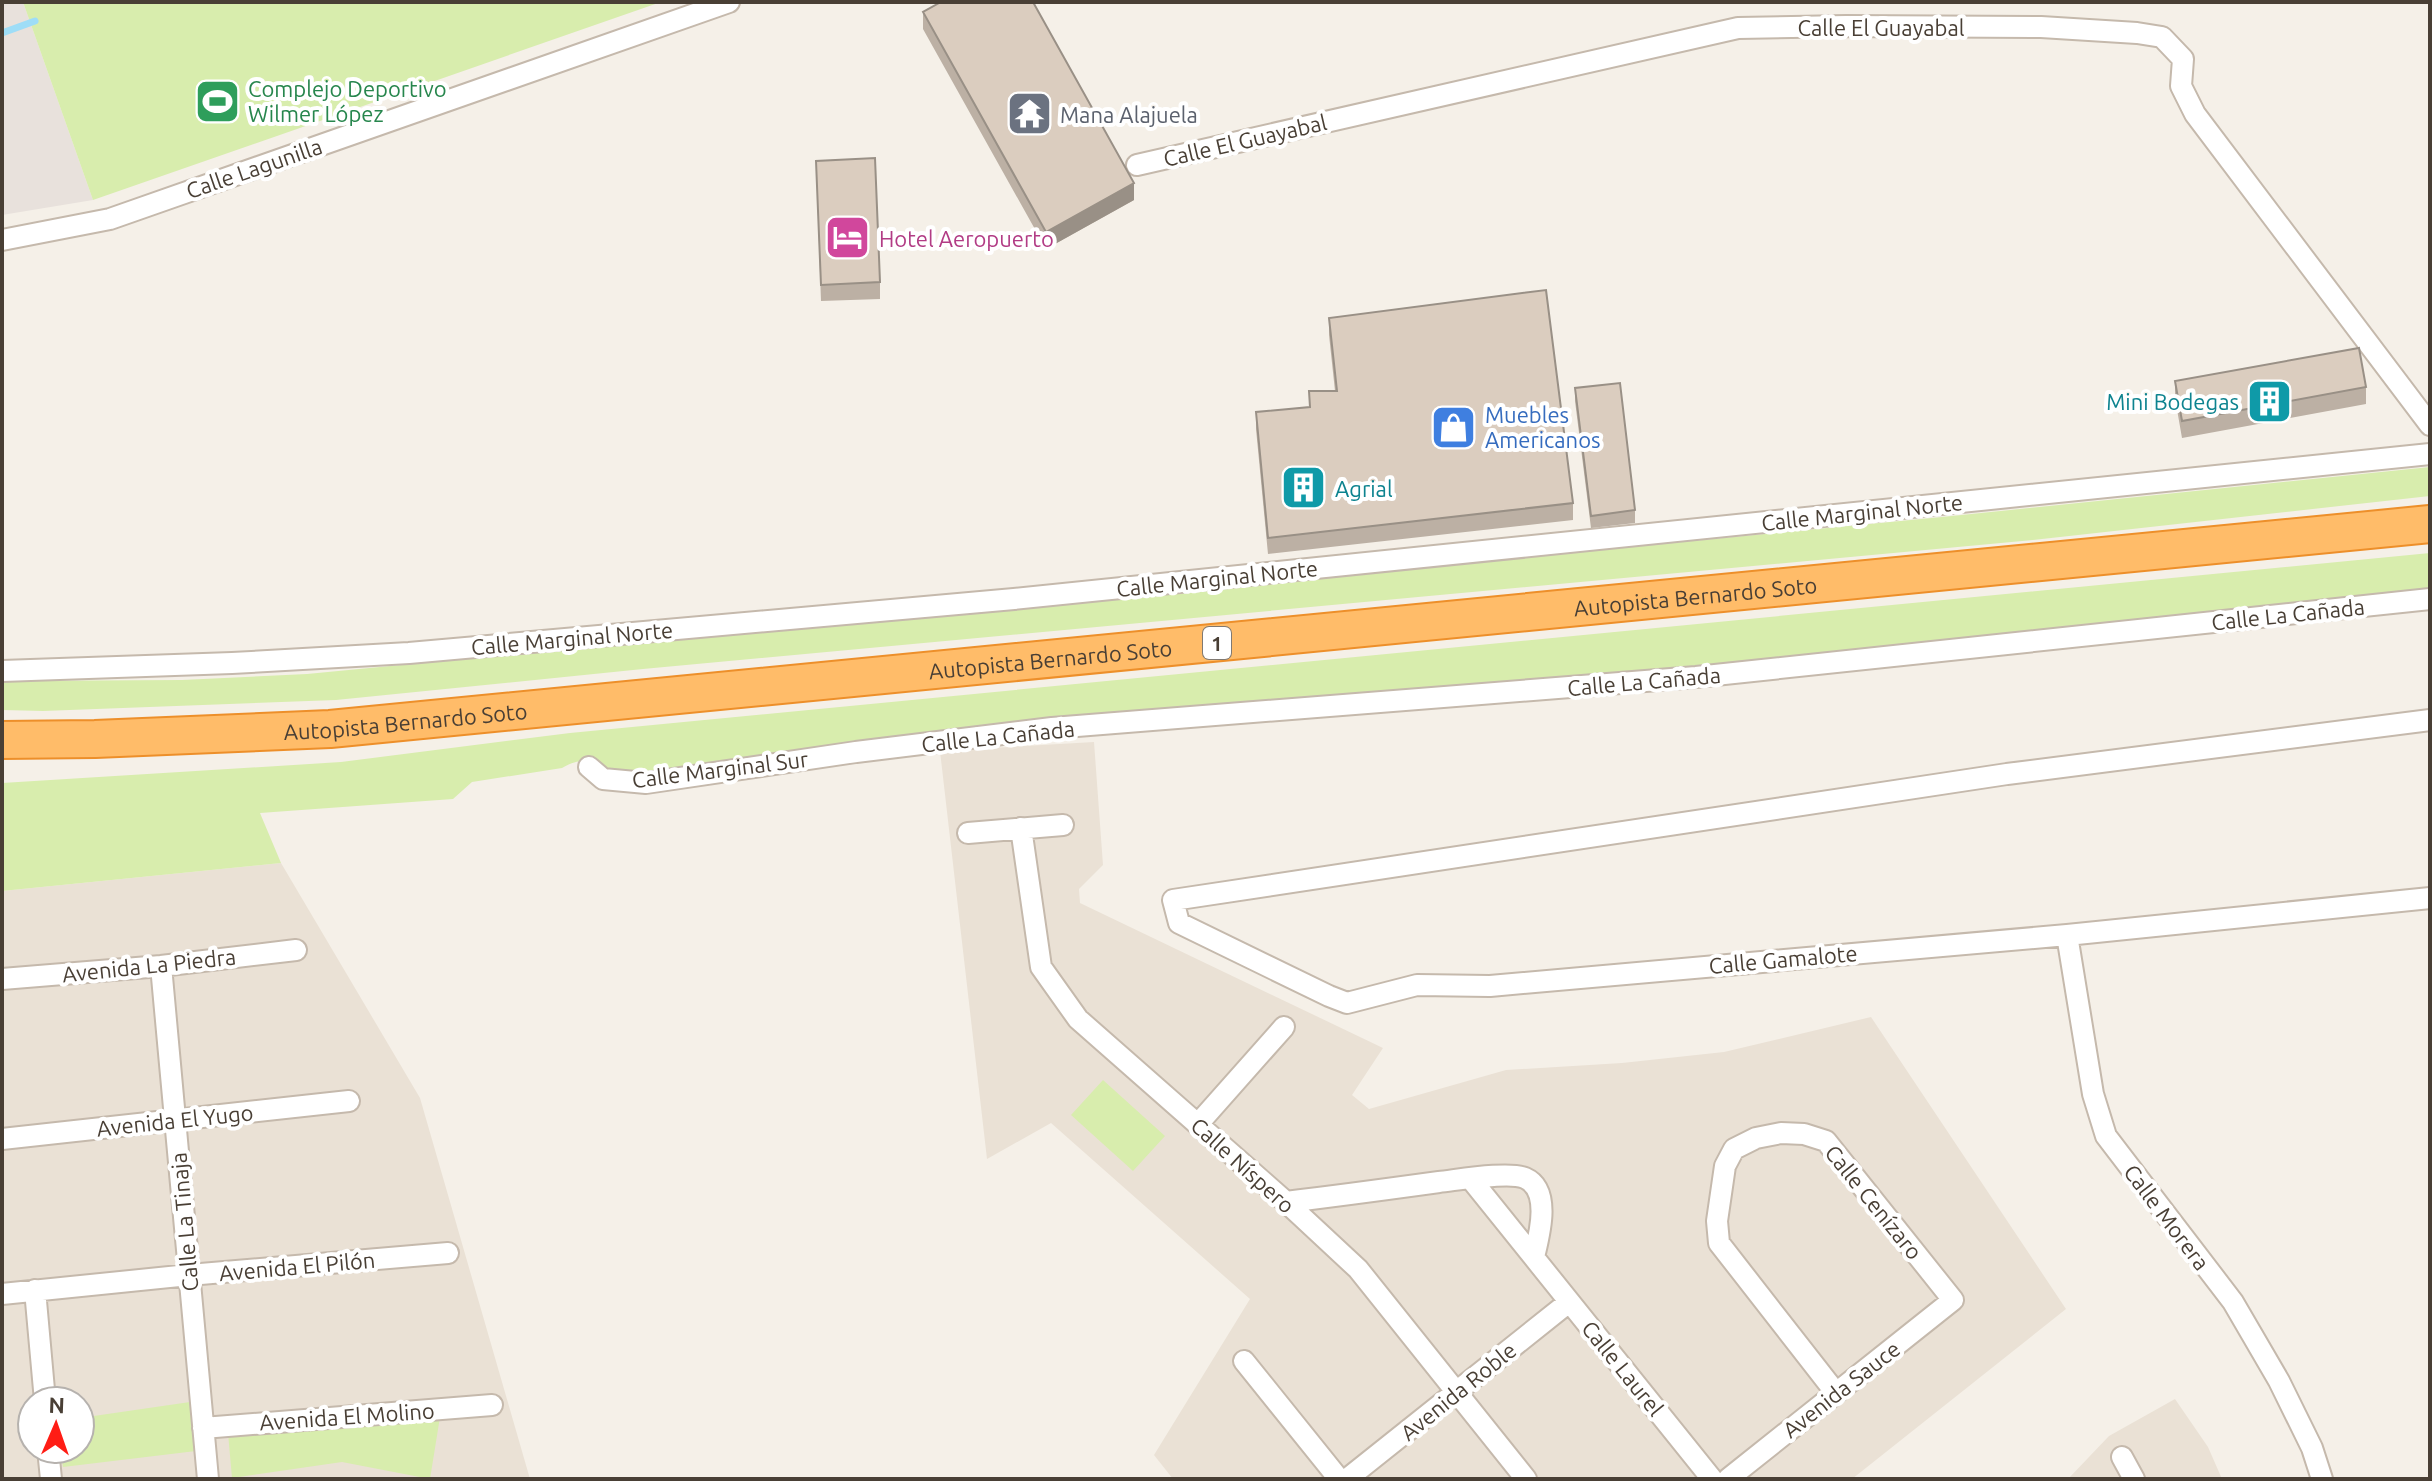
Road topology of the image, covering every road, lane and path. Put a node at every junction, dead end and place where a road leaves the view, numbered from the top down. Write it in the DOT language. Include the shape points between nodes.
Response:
graph roads {
  1 [pos="729,2"];
  2 [pos="1137,165"];
  3 [pos="2,240"];
  4 [pos="2430,425"];
  5 [pos="2430,454"];
  6 [pos="2430,524"];
  7 [pos="2430,599"];
  8 [pos="2,671"];
  9 [pos="2430,720"];
  10 [pos="2,740"];
  11 [pos="856,752"];
  12 [pos="589,767"];
  13 [pos="1063,825"];
  14 [pos="1021,828"];
  15 [pos="968,833"];
  16 [pos="2430,898"];
  17 [pos="2067,935"];
  18 [pos="296,950"];
  19 [pos="161,966"];
  20 [pos="2,979"];
  21 [pos="1284,1027"];
  22 [pos="349,1101"];
  23 [pos="175,1119"];
  24 [pos="1198,1124"];
  25 [pos="2,1139"];
  26 [pos="1470,1178"];
  27 [pos="1286,1202"];
  28 [pos="448,1253"];
  29 [pos="1534,1257"];
  30 [pos="189,1275"];
  31 [pos="35,1290"];
  32 [pos="2,1294"];
  33 [pos="1953,1300"];
  34 [pos="1569,1302"];
  35 [pos="1244,1361"];
  36 [pos="44,1385"];
  37 [pos="1457,1392"];
  38 [pos="1836,1393"];
  39 [pos="492,1405"];
  40 [pos="203,1428"];
  41 [pos="2122,1457"];
  42 [pos="208,1479"];
  43 [pos="1339,1479"];
  44 [pos="1347,1479"];
  45 [pos="1526,1479"];
  46 [pos="1712,1479"];
  47 [pos="1728,1479"];
  48 [pos="2134,1479"];
  49 [pos="2322,1479"];
  1 -- 3 [label="street, Calle Lagunilla" via="110,219"];
  2 -- 4 [label="street, Calle El Guayabal" via="1738,28 2041,27 2162,37 2183,59 2181,86 2195,114"];
  5 -- 8 [label="street, Calle Marginal Norte" via="1046,596 441,650"];
  6 -- 10 [label="highway, Autopista Bernardo Soto / 1" via="330,729"];
  7 -- 11 [label="street, Calle La Cañada" via="1696,677 1052,728"];
  9 -- 17 [label="street, Calle Gamalote" via="2007,774 1173,900 1179,923 1347,1003 1417,985 1490,986"];
  11 -- 12 [label="street, Calle Marginal Sur" via="646,783 603,779"];
  13 -- 14 [label="street"];
  14 -- 15 [label="street"];
  14 -- 24 [label="street, Calle Níspero" via="1041,967 1078,1019"];
  16 -- 17 [label="street, Calle Gamalote"];
  17 -- 49 [label="street, Calle Morera" via="2093,1094 2106,1136 2233,1302 2279,1381"];
  18 -- 19 [label="street, Avenida La Piedra"];
  19 -- 20 [label="street, Avenida La Piedra"];
  19 -- 23 [label="street, Calle La Tinaja"];
  21 -- 24 [label="street"];
  22 -- 23 [label="street, Avenida El Yugo"];
  23 -- 25 [label="street, Avenida El Yugo"];
  23 -- 30 [label="street, Calle La Tinaja"];
  24 -- 27 [label="street, Calle Níspero"];
  26 -- 27 [label="street"];
  26 -- 29 [label="street, Calle Laurel"];
  26 -- 29 [label="street" via="1511,1175 1526,1178 1537,1189 1541,1231"];
  27 -- 37 [label="street, Calle Níspero" via="1358,1269"];
  28 -- 30 [label="street, Avenida El Pilón"];
  29 -- 34 [label="street, Calle Laurel"];
  30 -- 31 [label="street, Avenida El Pilón"];
  30 -- 40 [label="street, Calle La Tinaja"];
  31 -- 32 [label="street, Avenida El Pilón"];
  31 -- 36 [label="street"];
  33 -- 38 [label="street, Avenida Sauce"];
  33 -- 38 [label="street, Calle Cenízaro" via="1826,1141 1781,1133 1734,1149 1725,1166 1719,1243"];
  34 -- 37 [label="street, Avenida Roble"];
  34 -- 46 [label="street, Calle Laurel"];
  35 -- 43 [label="street"];
  37 -- 44 [label="street, Avenida Roble"];
  37 -- 45 [label="street, Calle Níspero"];
  38 -- 47 [label="street, Avenida Sauce"];
  39 -- 40 [label="street, Avenida El Molino"];
  40 -- 42 [label="street, Calle La Tinaja"];
  41 -- 48 [label="street"];
}
